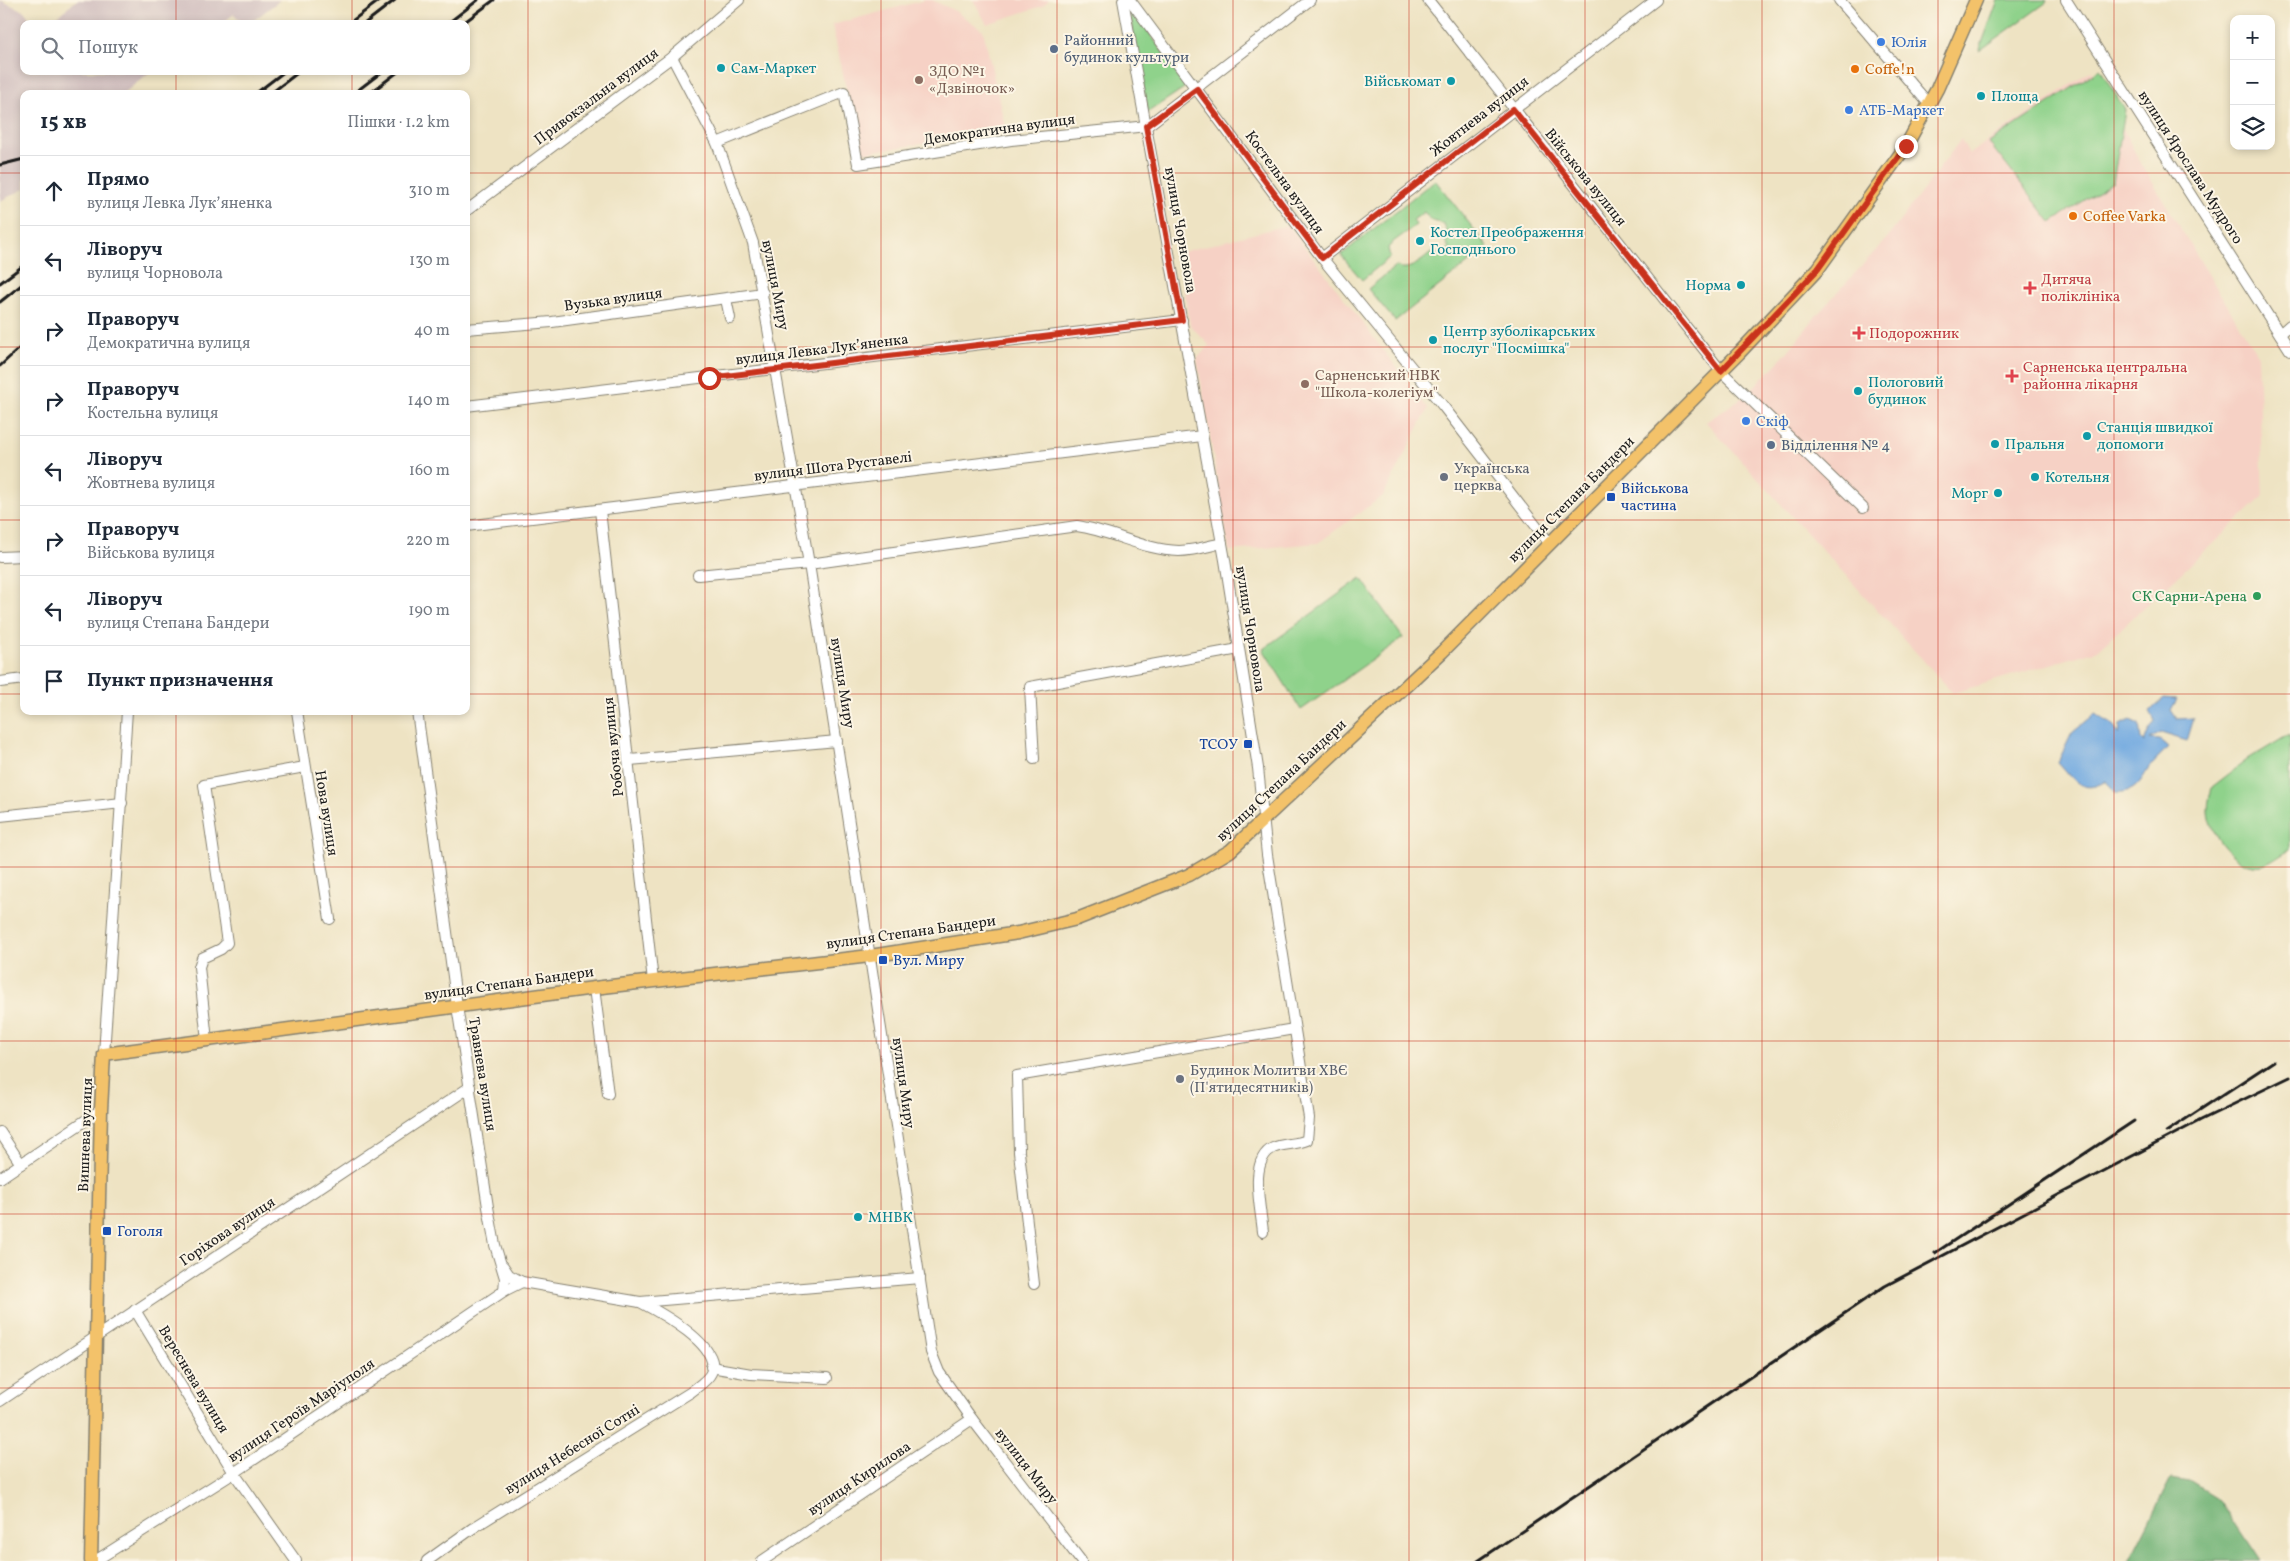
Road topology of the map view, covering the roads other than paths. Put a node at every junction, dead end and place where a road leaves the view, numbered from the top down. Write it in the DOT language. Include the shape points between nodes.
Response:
graph roads {
  1 [pos="739,0"];
  2 [pos="1123,0"];
  3 [pos="1130,0"];
  4 [pos="1310,0"];
  5 [pos="1428,0"];
  6 [pos="1656,0"];
  7 [pos="1839,0"];
  8 [pos="1976,0"];
  9 [pos="2066,0"];
  10 [pos="672,57"];
  11 [pos="1197,89"];
  12 [pos="1928,104"];
  13 [pos="1513,109"];
  14 [pos="1146,126"];
  15 [pos="717,143"];
  16 [pos="470,208"];
  17 [pos="1322,258"];
  18 [pos="763,293"];
  19 [pos="726,298"];
  20 [pos="730,318"];
  21 [pos="1182,320"];
  22 [pos="2290,325"];
  23 [pos="470,329"];
  24 [pos="2280,334"];
  25 [pos="2290,350"];
  26 [pos="776,370"];
  27 [pos="1721,371"];
  28 [pos="470,406"];
  29 [pos="1202,436"];
  30 [pos="795,486"];
  31 [pos="1864,508"];
  32 [pos="600,510"];
  33 [pos="470,526"];
  34 [pos="1222,543"];
  35 [pos="1550,544"];
  36 [pos="20,556"];
  37 [pos="0,557"];
  38 [pos="809,564"];
  39 [pos="698,576"];
  40 [pos="1239,649"];
  41 [pos="20,680"];
  42 [pos="0,682"];
  43 [pos="126,715"];
  44 [pos="298,715"];
  45 [pos="418,715"];
  46 [pos="837,741"];
  47 [pos="1034,759"];
  48 [pos="630,760"];
  49 [pos="305,767"];
  50 [pos="122,803"];
  51 [pos="0,816"];
  52 [pos="1263,821"];
  53 [pos="330,919"];
  54 [pos="870,956"];
  55 [pos="653,981"];
  56 [pos="594,988"];
  57 [pos="457,1006"];
  58 [pos="1294,1029"];
  59 [pos="207,1040"];
  60 [pos="104,1054"];
  61 [pos="470,1088"];
  62 [pos="608,1094"];
  63 [pos="101,1110"];
  64 [pos="0,1132"];
  65 [pos="21,1164"];
  66 [pos="0,1178"];
  67 [pos="1263,1232"];
  68 [pos="501,1263"];
  69 [pos="920,1278"];
  70 [pos="522,1282"];
  71 [pos="1034,1284"];
  72 [pos="504,1290"];
  73 [pos="677,1300"];
  74 [pos="640,1302"];
  75 [pos="135,1310"];
  76 [pos="669,1317"];
  77 [pos="97,1336"];
  78 [pos="711,1367"];
  79 [pos="827,1378"];
  80 [pos="0,1401"];
  81 [pos="972,1420"];
  82 [pos="234,1473"];
  83 [pos="91,1561"];
  84 [pos="95,1561"];
  85 [pos="296,1561"];
  86 [pos="427,1561"];
  87 [pos="762,1561"];
  88 [pos="1080,1561"];
  1 -- 10 [label="street, Привокзальна вулиця"];
  2 -- 14 [label="street, вулиця Чорновола"];
  3 -- 11 [label="street, Костельна вулиця"];
  4 -- 11 [label="street, Демократична вулиця"];
  5 -- 13 [label="street, Військова вулиця"];
  6 -- 13 [label="street, Жовтнева вулиця"];
  7 -- 12 [label="street"];
  8 -- 12 [label="main road, вулиця Степана Бандери"];
  9 -- 24 [label="street, вулиця Ярослава Мудрого"];
  10 -- 15 [label="street, вулиця Миру"];
  10 -- 16 [label="street, Привокзальна вулиця"];
  11 -- 14 [label="street, Демократична вулиця"];
  11 -- 17 [label="street, Костельна вулиця"];
  12 -- 27 [label="main road, вулиця Степана Бандери" via="1906,146 1818,269"];
  13 -- 17 [label="street, Жовтнева вулиця"];
  13 -- 27 [label="street, Військова вулиця"];
  14 -- 15 [label="street, Демократична вулиця" via="1012,140 859,170 844,92"];
  14 -- 21 [label="street, вулиця Чорновола"];
  15 -- 18 [label="street, вулиця Миру" via="753,243"];
  17 -- 35 [label="street, Костельна вулиця"];
  18 -- 19 [label="street, Вузька вулиця"];
  18 -- 26 [label="street, вулиця Миру"];
  19 -- 20 [label="street"];
  19 -- 23 [label="street, Вузька вулиця" via="552,322"];
  21 -- 26 [label="street, вулиця Левка Лукʼяненка"];
  21 -- 29 [label="street, вулиця Чорновола"];
  22 -- 24 [label="street"];
  24 -- 25 [label="street, вулиця Ярослава Мудрого"];
  26 -- 28 [label="street, вулиця Левка Лукʼяненка"];
  26 -- 30 [label="street, вулиця Миру"];
  27 -- 31 [label="street, Військова вулиця"];
  27 -- 35 [label="main road, вулиця Степана Бандери"];
  29 -- 30 [label="street, вулиця Шота Руставелі"];
  29 -- 34 [label="street, вулиця Чорновола"];
  30 -- 32 [label="street, вулиця Шота Руставелі"];
  30 -- 38 [label="street, вулиця Миру"];
  32 -- 33 [label="street, вулиця Шота Руставелі"];
  32 -- 48 [label="street, Робоча вулиця"];
  34 -- 38 [label="street" via="1181,551 1151,548 1102,530 1077,526"];
  34 -- 40 [label="street, вулиця Чорновола"];
  35 -- 52 [label="main road, вулиця Степана Бандери" via="1442,652"];
  36 -- 37 [label="street"];
  38 -- 39 [label="street"];
  38 -- 46 [label="street, вулиця Миру"];
  40 -- 47 [label="street" via="1030,687"];
  40 -- 52 [label="street, вулиця Чорновола"];
  41 -- 42 [label="street"];
  43 -- 50 [label="street, Вишнева вулиця"];
  44 -- 49 [label="street, Нова вулиця"];
  45 -- 57 [label="street, Травнева вулиця"];
  46 -- 48 [label="street"];
  46 -- 54 [label="street, вулиця Миру"];
  48 -- 55 [label="street, Робоча вулиця"];
  49 -- 53 [label="street, Нова вулиця"];
  49 -- 59 [label="street" via="204,785 227,943 222,949 202,958 199,968"];
  50 -- 51 [label="street"];
  50 -- 60 [label="street, Вишнева вулиця"];
  52 -- 54 [label="main road, вулиця Степана Бандери" via="1230,851 1189,875 1076,919 1018,934"];
  52 -- 58 [label="street, вулиця Чорновола"];
  54 -- 55 [label="main road, вулиця Степана Бандери"];
  54 -- 69 [label="street, вулиця Миру"];
  55 -- 56 [label="main road, вулиця Степана Бандери"];
  56 -- 57 [label="main road, вулиця Степана Бандери"];
  56 -- 62 [label="street"];
  57 -- 59 [label="main road, вулиця Степана Бандери"];
  57 -- 61 [label="street, Травнева вулиця"];
  58 -- 67 [label="street, вулиця Чорновола" via="1309,1130 1307,1140 1297,1145 1274,1147 1262,1156 1257,1169"];
  58 -- 71 [label="street" via="1017,1076 1019,1152"];
  59 -- 60 [label="main road, вулиця Степана Бандери"];
  60 -- 63 [label="main road, Вишнева вулиця"];
  61 -- 68 [label="street, Травнева вулиця" via="490,1217"];
  61 -- 75 [label="street, Горіхова вулиця"];
  63 -- 65 [label="street"];
  63 -- 77 [label="main road, Вишнева вулиця"];
  64 -- 65 [label="street"];
  65 -- 66 [label="street"];
  68 -- 70 [label="street" via="509,1275"];
  68 -- 72 [label="street, Травнева вулиця"];
  69 -- 73 [label="street"];
  69 -- 81 [label="street, вулиця Миру" via="930,1352 939,1372"];
  70 -- 72 [label="street, вулиця Героїв Маріуполя"];
  70 -- 74 [label="street"];
  72 -- 82 [label="street, вулиця Героїв Маріуполя"];
  73 -- 74 [label="street"];
  73 -- 76 [label="street"];
  74 -- 76 [label="street"];
  75 -- 77 [label="street, Горіхова вулиця"];
  75 -- 82 [label="street, Вереснева вулиця"];
  76 -- 78 [label="street" via="708,1350"];
  77 -- 80 [label="street, Горіхова вулиця"];
  77 -- 83 [label="main road, Вишнева вулиця"];
  78 -- 79 [label="street" via="752,1374"];
  78 -- 86 [label="street, вулиця Небесної Сотні" via="711,1373 691,1392"];
  81 -- 87 [label="street, вулиця Кирилова"];
  81 -- 88 [label="street, вулиця Миру"];
  82 -- 84 [label="street, вулиця Героїв Маріуполя"];
  82 -- 85 [label="street, Вереснева вулиця"];
}
